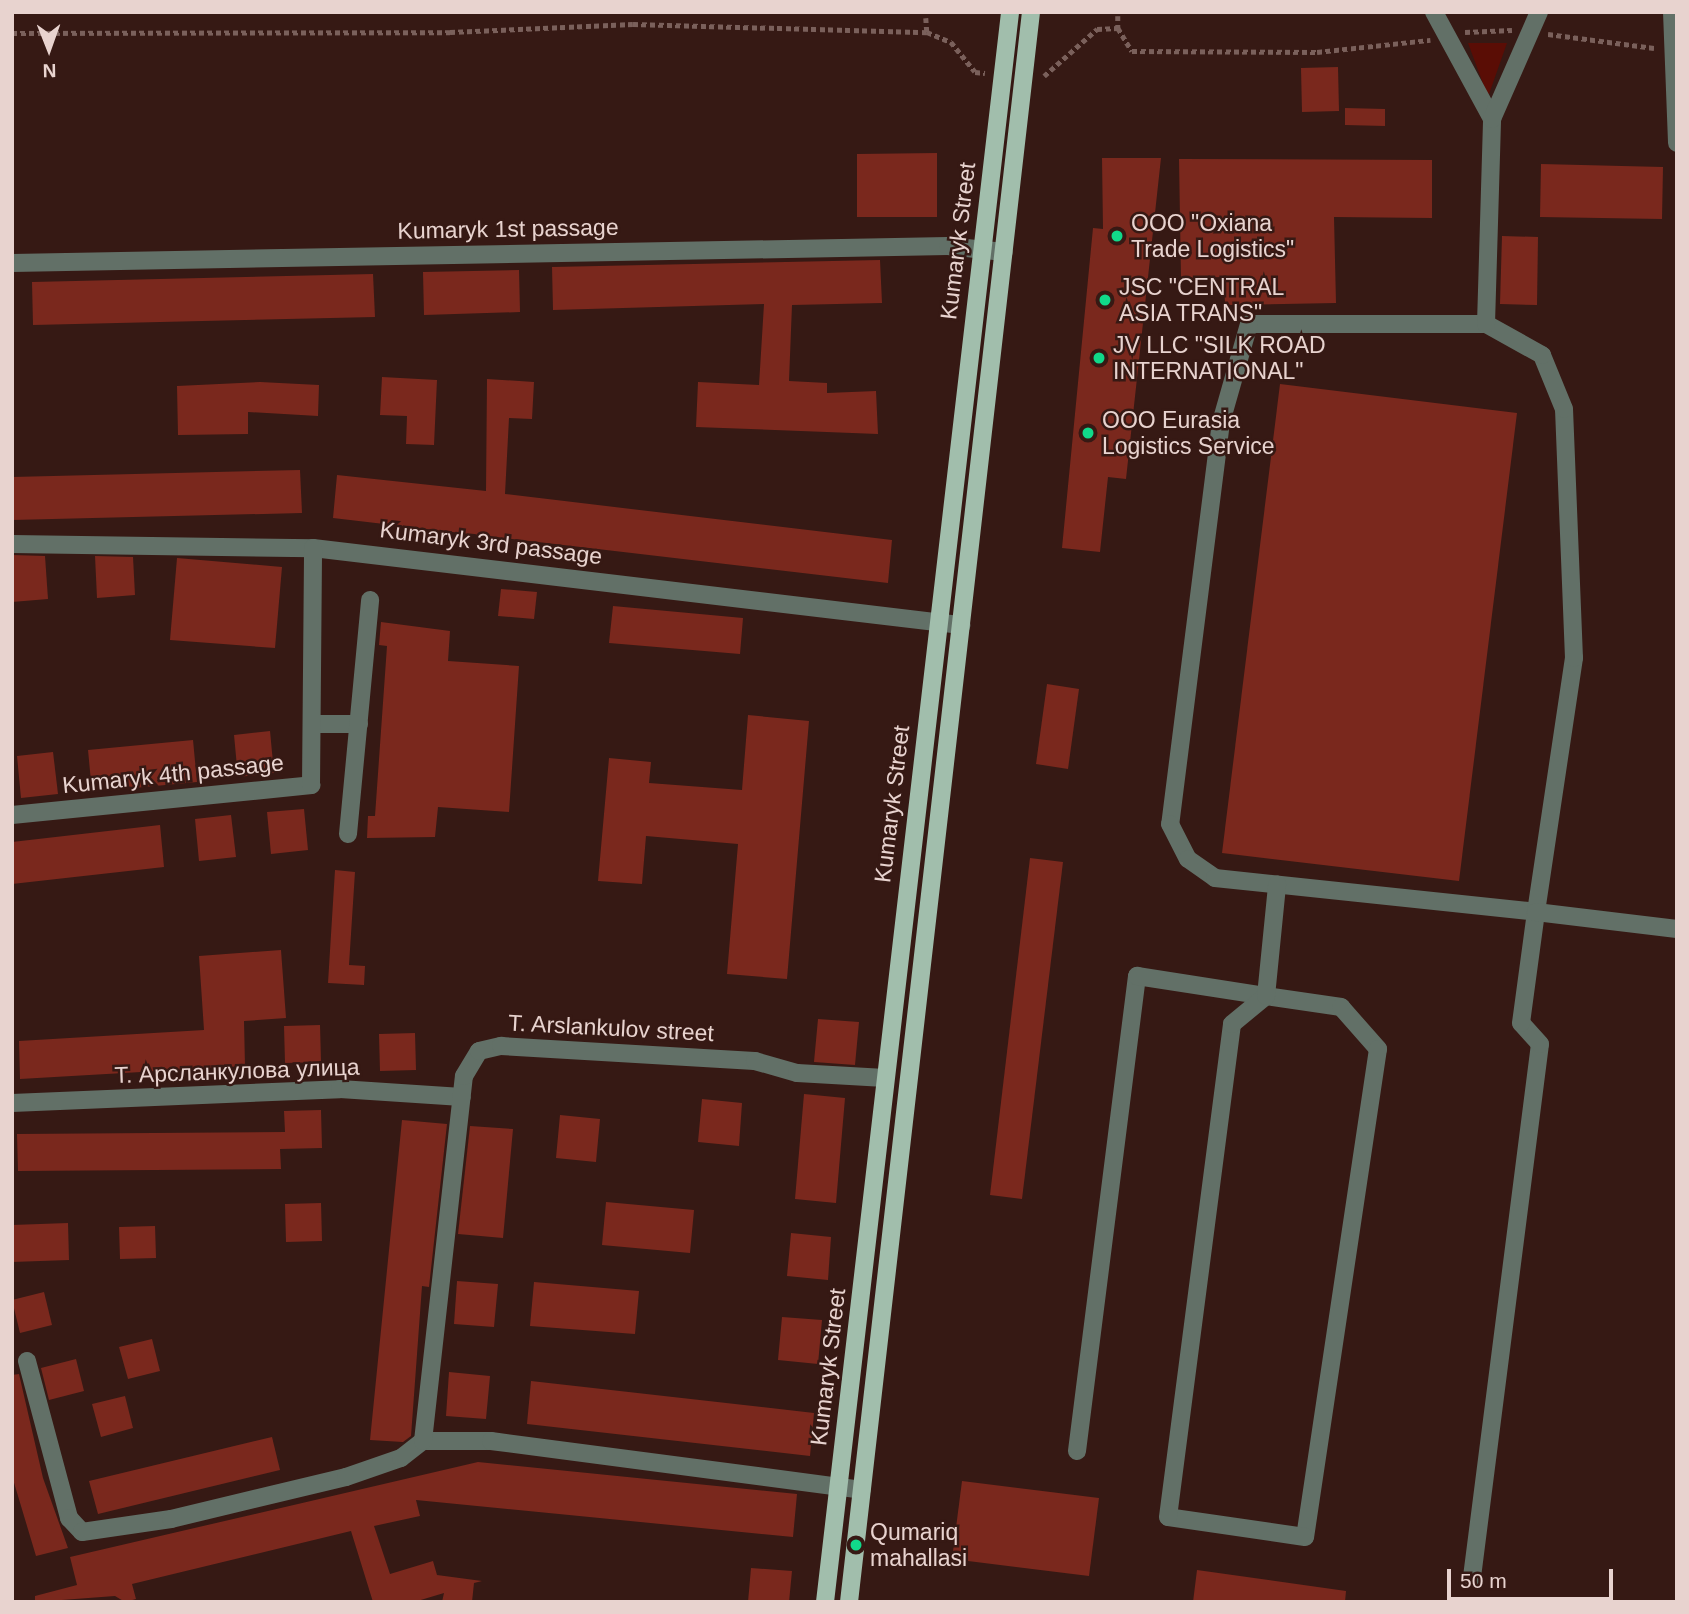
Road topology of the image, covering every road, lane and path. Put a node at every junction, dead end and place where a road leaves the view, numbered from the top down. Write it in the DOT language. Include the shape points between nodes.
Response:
graph roads {
  1 [pos="1010,12"];
  2 [pos="1031,12"];
  3 [pos="1434,12"];
  4 [pos="1539,12"];
  5 [pos="1672,12"];
  6 [pos="1118,16"];
  7 [pos="926,18"];
  8 [pos="1118,28"];
  9 [pos="1526,29"];
  10 [pos="927,32"];
  11 [pos="12,33"];
  12 [pos="1451,33"];
  13 [pos="1672,51"];
  14 [pos="990,74"];
  15 [pos="1036,75"];
  16 [pos="1492,119"];
  17 [pos="1677,143"];
  18 [pos="982,250"];
  19 [pos="1004,252"];
  20 [pos="12,263"];
  21 [pos="1486,324"];
  22 [pos="952,502"];
  23 [pos="975,504"];
  24 [pos="12,544"];
  25 [pos="313,548"];
  26 [pos="370,600"];
  27 [pos="938,623"];
  28 [pos="961,625"];
  29 [pos="312,724"];
  30 [pos="359,724"];
  31 [pos="12,815"];
  32 [pos="348,834"];
  33 [pos="1277,885"];
  34 [pos="1536,912"];
  35 [pos="1677,929"];
  36 [pos="1266,996"];
  37 [pos="885,1078"];
  38 [pos="462,1097"];
  39 [pos="12,1103"];
  40 [pos="27,1361"];
  41 [pos="423,1441"];
  42 [pos="1077,1451"];
  43 [pos="838,1488"];
  44 [pos="862,1490"];
  45 [pos="1472,1577"];
  46 [pos="825,1602"];
  47 [pos="849,1602"];
  1 -- 18 [label="main road, Kumaryk Street"];
  2 -- 19 [label="main road, Kumaryk Street"];
  3 -- 12 [label="street"];
  4 -- 9 [label="street"];
  5 -- 13 [label="street"];
  6 -- 8 [label="path"];
  7 -- 10 [label="path"];
  8 -- 12 [label="path" via="1132,51 1399,48"];
  8 -- 15 [label="path" via="1097,29 1045,76"];
  9 -- 12 [label="path"];
  9 -- 13 [label="path"];
  9 -- 16 [label="street"];
  10 -- 11 [label="path" via="633,24"];
  10 -- 14 [label="path" via="951,42 975,72"];
  12 -- 16 [label="street"];
  13 -- 17 [label="street"];
  16 -- 21 [label="street"];
  18 -- 19 [label="street, Kumaryk 1st passage"];
  18 -- 20 [label="street, Kumaryk 1st passage"];
  18 -- 22 [label="main road, Kumaryk Street"];
  19 -- 23 [label="main road, Kumaryk Street"];
  21 -- 33 [label="street" via="1248,324 1222,422 1170,824 1201,870"];
  21 -- 34 [label="street" via="1542,355 1564,409 1574,658"];
  22 -- 23 [label="main road"];
  22 -- 27 [label="main road, Kumaryk Street"];
  23 -- 28 [label="main road, Kumaryk Street"];
  24 -- 25 [label="street, Kumaryk 3rd passage"];
  25 -- 27 [label="street, Kumaryk 3rd passage"];
  25 -- 29 [label="street, Kumaryk 4th passage"];
  26 -- 30 [label="street"];
  27 -- 28 [label="street, Kumaryk 3rd passage"];
  27 -- 37 [label="main road, Kumaryk Street"];
  28 -- 44 [label="main road, Kumaryk Street"];
  29 -- 30 [label="street"];
  29 -- 31 [label="street, Kumaryk 4th passage" via="312,785"];
  30 -- 32 [label="street"];
  33 -- 34 [label="street"];
  33 -- 36 [label="street"];
  34 -- 35 [label="street"];
  34 -- 45 [label="street" via="1521,1023 1540,1044"];
  36 -- 36 [label="street" via="1232,1024 1168,1517 1305,1537 1378,1049 1341,1007"];
  36 -- 42 [label="street" via="1138,976"];
  37 -- 38 [label="street, T. Arslankulov street" via="797,1073 755,1061 493,1046 472,1056"];
  37 -- 43 [label="main road, Kumaryk Street"];
  38 -- 39 [label="street, Т. Арсланкулова улица" via="340,1089"];
  38 -- 41 [label="street, T. Arslankulov street"];
  40 -- 41 [label="street" via="69,1518 82,1532 171,1518 346,1477 401,1458"];
  41 -- 43 [label="street" via="491,1441"];
  43 -- 44 [label="street"];
  43 -- 46 [label="main road, Kumaryk Street"];
  44 -- 47 [label="main road, Kumaryk Street"];
}
